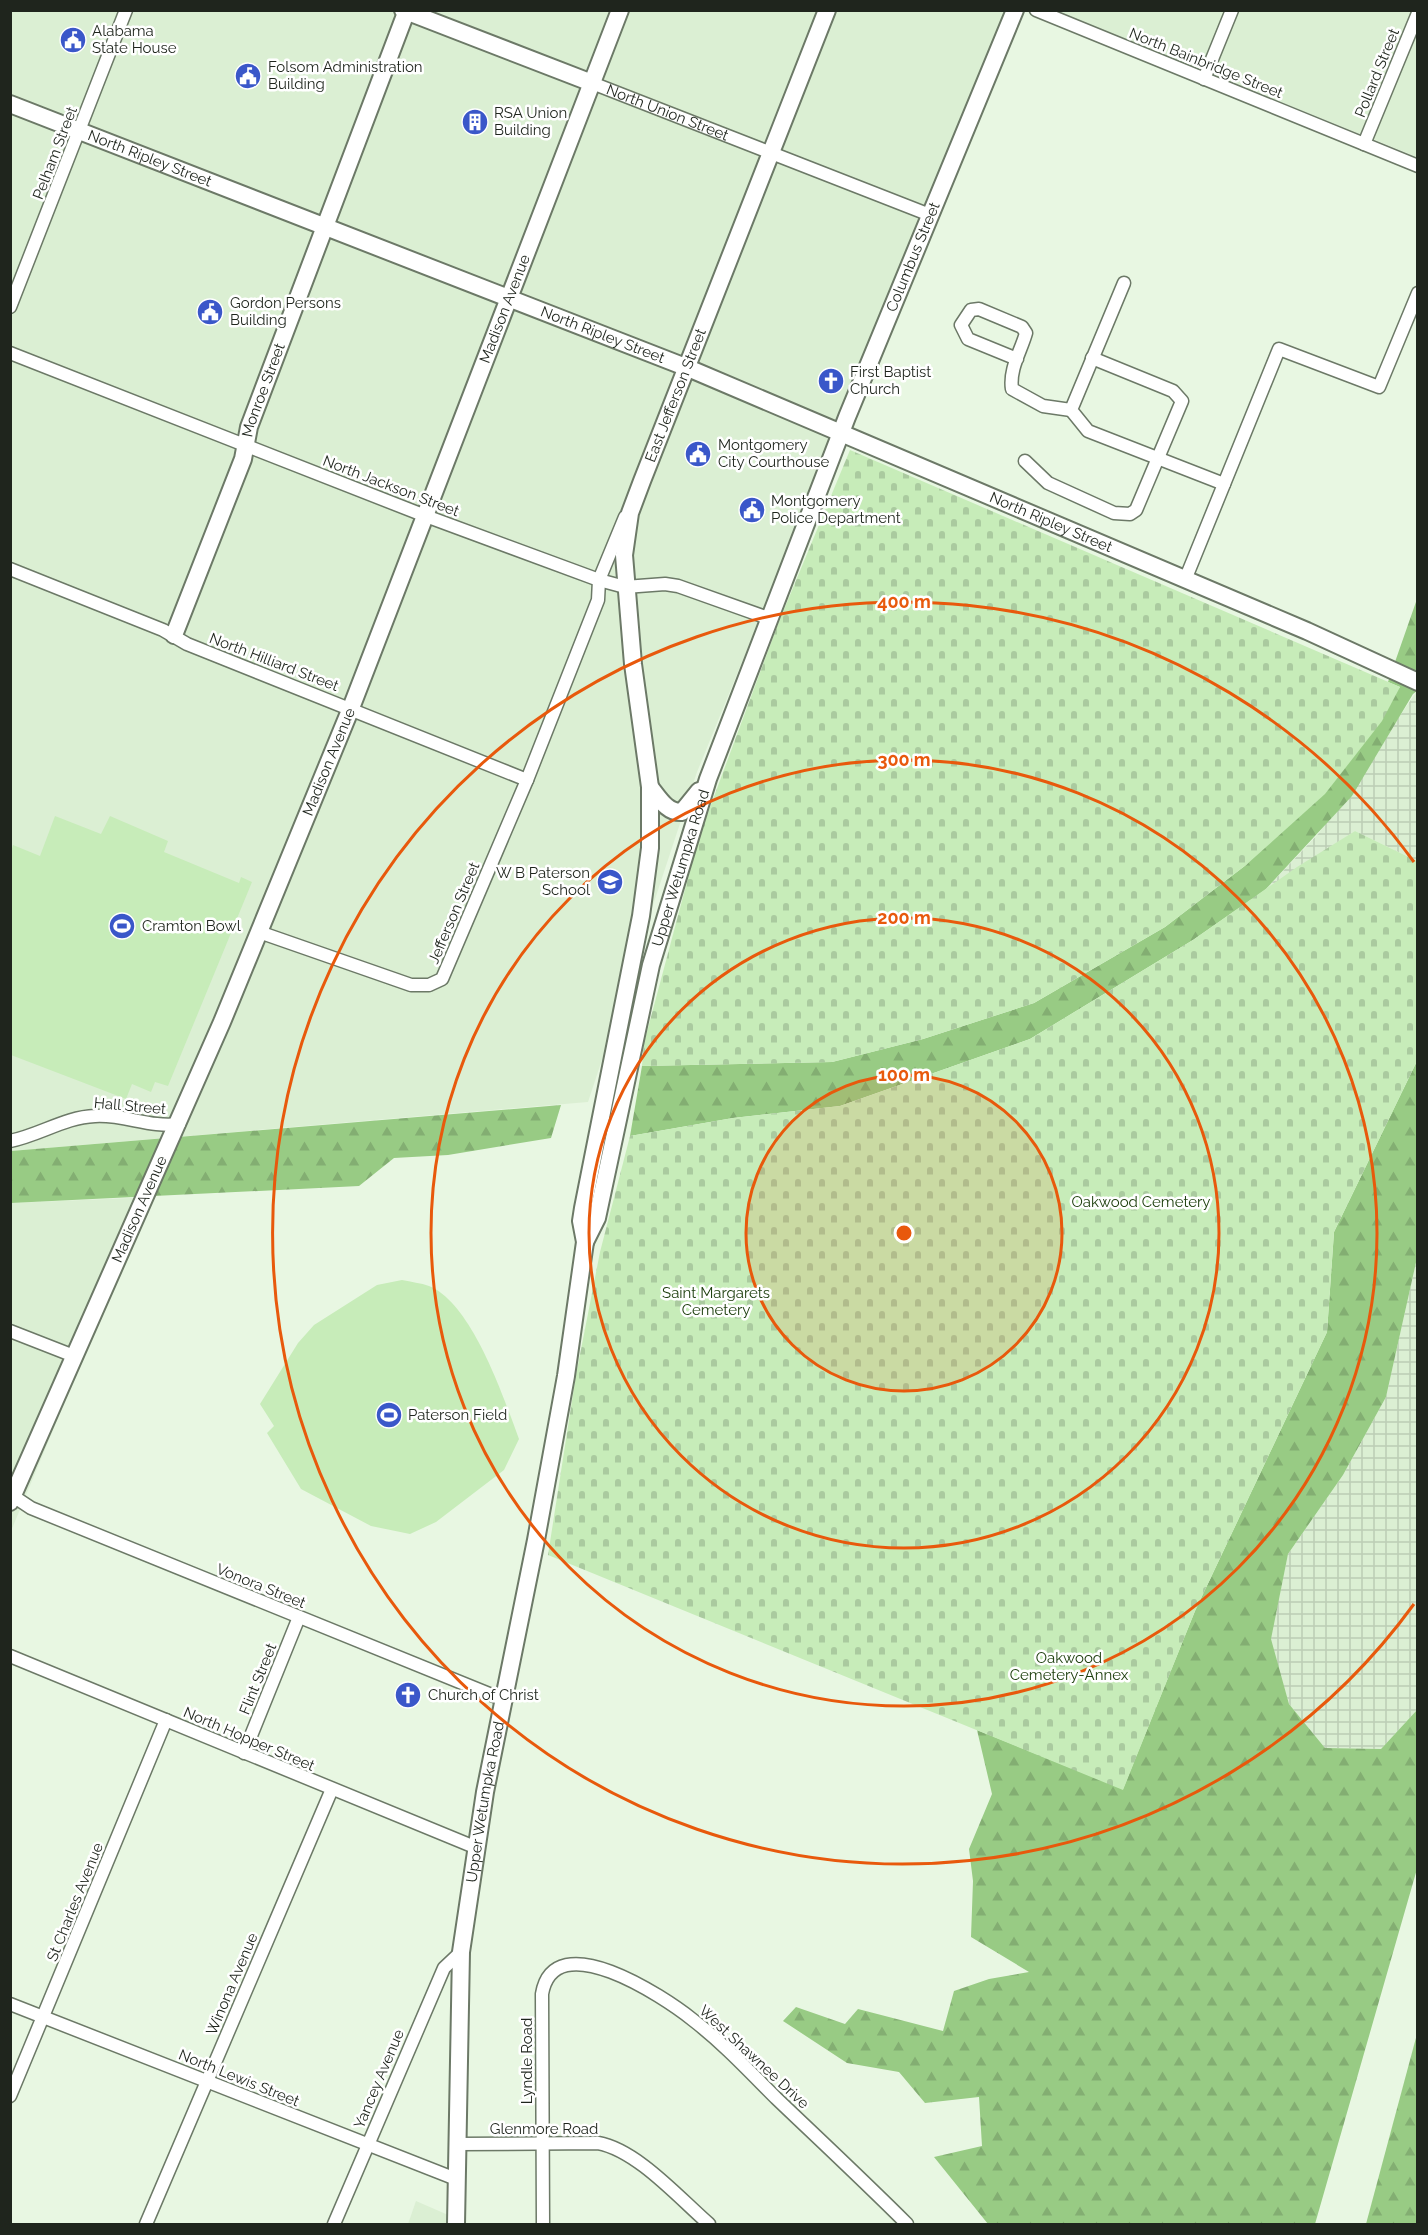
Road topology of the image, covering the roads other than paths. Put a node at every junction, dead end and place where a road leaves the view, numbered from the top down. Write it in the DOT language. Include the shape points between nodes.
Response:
graph roads {
  1 [pos="126,10"];
  2 [pos="620,10"];
  3 [pos="827,10"];
  4 [pos="1015,10"];
  5 [pos="1036,10"];
  6 [pos="1232,10"];
  7 [pos="406,11"];
  8 [pos="1418,13"];
  9 [pos="1204,79"];
  10 [pos="592,82"];
  11 [pos="10,104"];
  12 [pos="79,132"];
  13 [pos="1364,144"];
  14 [pos="771,152"];
  15 [pos="1418,165"];
  16 [pos="930,215"];
  17 [pos="323,228"];
  18 [pos="1124,284"];
  19 [pos="1418,293"];
  20 [pos="508,298"];
  21 [pos="10,307"];
  22 [pos="10,352"];
  23 [pos="1092,358"];
  24 [pos="1017,359"];
  25 [pos="688,368"];
  26 [pos="1071,410"];
  27 [pos="842,432"];
  28 [pos="245,444"];
  29 [pos="1159,459"];
  30 [pos="1025,461"];
  31 [pos="642,481"];
  32 [pos="1224,484"];
  33 [pos="813,505"];
  34 [pos="423,515"];
  35 [pos="10,569"];
  36 [pos="599,580"];
  37 [pos="1185,580"];
  38 [pos="625,587"];
  39 [pos="768,618"];
  40 [pos="174,635"];
  41 [pos="1418,682"];
  42 [pos="351,708"];
  43 [pos="708,779"];
  44 [pos="527,780"];
  45 [pos="650,787"];
  46 [pos="259,932"];
  47 [pos="622,1011"];
  48 [pos="640,1014"];
  49 [pos="179,1124"];
  50 [pos="10,1141"];
  51 [pos="585,1242"];
  52 [pos="10,1331"];
  53 [pos="74,1356"];
  54 [pos="11,1497"];
  55 [pos="299,1617"];
  56 [pos="10,1656"];
  57 [pos="504,1700"];
  58 [pos="166,1720"];
  59 [pos="244,1753"];
  60 [pos="332,1789"];
  61 [pos="477,1848"];
  62 [pos="461,1952"];
  63 [pos="552,1971"];
  64 [pos="10,2004"];
  65 [pos="44,2017"];
  66 [pos="207,2082"];
  67 [pos="10,2096"];
  68 [pos="542,2143"];
  69 [pos="458,2144"];
  70 [pos="367,2145"];
  71 [pos="456,2179"];
  72 [pos="146,2224"];
  73 [pos="334,2224"];
  74 [pos="456,2224"];
  75 [pos="543,2224"];
  76 [pos="709,2224"];
  77 [pos="907,2224"];
  1 -- 12 [label="street, Pelham Street"];
  2 -- 10 [label="main road, Madison Avenue"];
  3 -- 14 [label="main road, East Jefferson Street"];
  4 -- 16 [label="main road, Columbus Street"];
  5 -- 9 [label="street, North Bainbridge Street"];
  6 -- 9 [label="street"];
  7 -- 10 [label="main road, North Union Street"];
  7 -- 17 [label="main road, Monroe Street"];
  8 -- 13 [label="street, Pollard Street"];
  9 -- 13 [label="street, North Bainbridge Street"];
  10 -- 14 [label="street, North Union Street"];
  10 -- 20 [label="main road, Madison Avenue"];
  11 -- 12 [label="main road, North Ripley Street"];
  12 -- 17 [label="main road, North Ripley Street"];
  12 -- 21 [label="street, Pelham Street"];
  13 -- 15 [label="street, North Bainbridge Street"];
  14 -- 16 [label="street, North Union Street"];
  14 -- 25 [label="main road, East Jefferson Street"];
  16 -- 27 [label="main road, Columbus Street"];
  17 -- 20 [label="main road, North Ripley Street"];
  17 -- 28 [label="main road, Monroe Street"];
  18 -- 23 [label="street"];
  19 -- 32 [label="street" via="1378,387 1279,349"];
  20 -- 25 [label="main road, North Ripley Street"];
  20 -- 34 [label="main road, Madison Avenue"];
  22 -- 28 [label="street, North Jackson Street"];
  23 -- 26 [label="street"];
  23 -- 29 [label="street" via="1179,395 1182,401"];
  24 -- 24 [label="street" via="1026,333 1022,327 979,309 965,316 962,325 968,339"];
  24 -- 26 [label="street" via="1011,382 1017,393 1043,406"];
  25 -- 27 [label="main road, North Ripley Street"];
  25 -- 31 [label="main road, East Jefferson Street"];
  26 -- 29 [label="street" via="1088,431"];
  27 -- 33 [label="main road, Columbus Street"];
  27 -- 37 [label="main road, North Ripley Street"];
  28 -- 34 [label="street, North Jackson Street"];
  28 -- 40 [label="main road, Monroe Street" via="243,459"];
  29 -- 30 [label="street" via="1136,510 1122,515 1048,483"];
  29 -- 32 [label="street"];
  31 -- 36 [label="street, East Jefferson Street"];
  31 -- 38 [label="main road, Upper Wetumpka Road" via="626,533"];
  32 -- 37 [label="street"];
  33 -- 39 [label="main road, Upper Wetumpka Road"];
  34 -- 36 [label="street, North Jackson Street"];
  34 -- 42 [label="main road, Madison Avenue"];
  35 -- 40 [label="street, North Hilliard Street"];
  36 -- 38 [label="street, North Jackson Street"];
  36 -- 44 [label="street, East Jefferson Street" via="598,600"];
  37 -- 41 [label="main road, North Ripley Street"];
  38 -- 39 [label="street, North Jackson Street" via="678,586"];
  38 -- 45 [label="main road, Upper Wetumpka Road"];
  39 -- 43 [label="main road, Upper Wetumpka Road"];
  40 -- 42 [label="street, North Hilliard Street" via="187,644"];
  42 -- 44 [label="street, North Hilliard Street"];
  42 -- 46 [label="main road, Madison Avenue"];
  43 -- 45 [label="main road" via="682,812 675,813"];
  43 -- 48 [label="main road, Upper Wetumpka Road" via="656,946"];
  44 -- 46 [label="street, Jefferson Street" via="447,969 436,983 411,985"];
  45 -- 47 [label="main road, Upper Wetumpka Road" via="652,824 646,883"];
  46 -- 49 [label="main road, Madison Avenue"];
  47 -- 48 [label="main road"];
  47 -- 51 [label="main road, Upper Wetumpka Road" via="581,1221"];
  48 -- 51 [label="main road, Upper Wetumpka Road" via="597,1218"];
  49 -- 50 [label="street, Hall Street" via="156,1126 115,1116 84,1117"];
  49 -- 53 [label="main road, Madison Avenue"];
  51 -- 57 [label="main road, Upper Wetumpka Road" via="566,1376"];
  52 -- 53 [label="street"];
  53 -- 54 [label="main road, Madison Avenue"];
  54 -- 55 [label="street, Vonora Street"];
  55 -- 57 [label="street, Vonora Street"];
  55 -- 59 [label="street, Flint Street"];
  56 -- 58 [label="street, North Hopper Street"];
  57 -- 61 [label="main road, Upper Wetumpka Road"];
  58 -- 59 [label="street, North Hopper Street"];
  58 -- 65 [label="street, St Charles Avenue"];
  59 -- 60 [label="street, North Hopper Street"];
  60 -- 61 [label="street, North Hopper Street"];
  60 -- 66 [label="street, Winona Avenue"];
  61 -- 62 [label="main road, Upper Wetumpka Road"];
  62 -- 69 [label="main road, Upper Wetumpka Road"];
  62 -- 70 [label="street, Yancey Avenue" via="444,1968"];
  63 -- 68 [label="street, Lyndle Road" via="542,2003"];
  63 -- 77 [label="street, West Shawnee Drive" via="573,1963 592,1966 673,2005 718,2042"];
  64 -- 65 [label="street, North Lewis Street"];
  65 -- 66 [label="street, North Lewis Street"];
  65 -- 67 [label="street, St Charles Avenue"];
  66 -- 70 [label="street, North Lewis Street"];
  66 -- 72 [label="street, Winona Avenue"];
  68 -- 69 [label="street, Glenmore Road"];
  68 -- 75 [label="street, Lyndle Road"];
  68 -- 76 [label="street, Glenmore Road" via="598,2143 624,2152"];
  69 -- 71 [label="main road, Upper Wetumpka Road"];
  70 -- 71 [label="street, North Lewis Street"];
  70 -- 73 [label="street, Yancey Avenue"];
  71 -- 74 [label="main road, Upper Wetumpka Road"];
}
